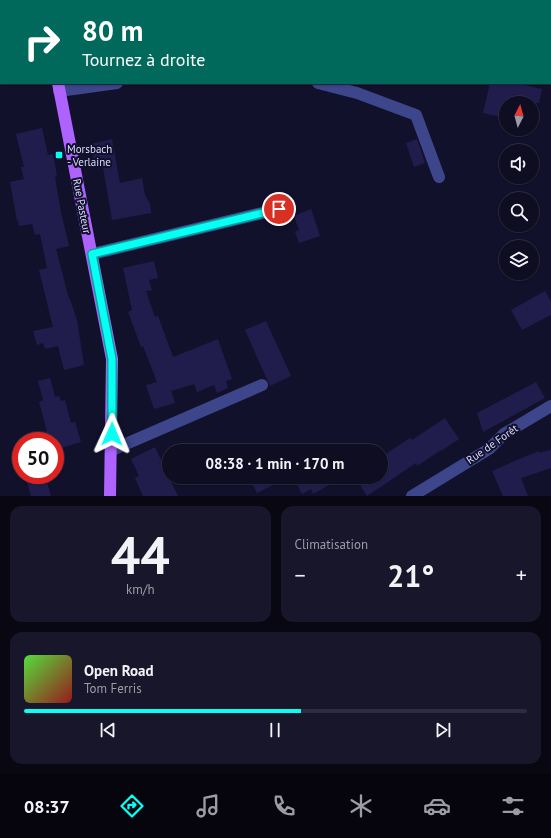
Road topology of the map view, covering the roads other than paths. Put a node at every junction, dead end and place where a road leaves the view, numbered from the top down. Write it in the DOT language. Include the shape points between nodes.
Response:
graph roads {
  1 [pos="102,84"];
  2 [pos="326,84"];
  3 [pos="58,87"];
  4 [pos="358,88"];
  5 [pos="438,177"];
  6 [pos="279,209"];
  7 [pos="92,254"];
  8 [pos="262,385"];
  9 [pos="551,406"];
  10 [pos="112,450"];
  11 [pos="110,496"];
  12 [pos="412,496"];
  1 -- 3 [label="street"];
  2 -- 4 [label="street"];
  3 -- 7 [label="main road, Rue Pasteur"];
  4 -- 5 [label="street" via="416,115"];
  6 -- 7 [label="street"];
  7 -- 10 [label="main road, Rue Pasteur" via="112,359"];
  8 -- 10 [label="street"];
  9 -- 12 [label="street, Rue de Forêt" via="504,434 489,449"];
  10 -- 11 [label="main road, Rue Pasteur"];
}
